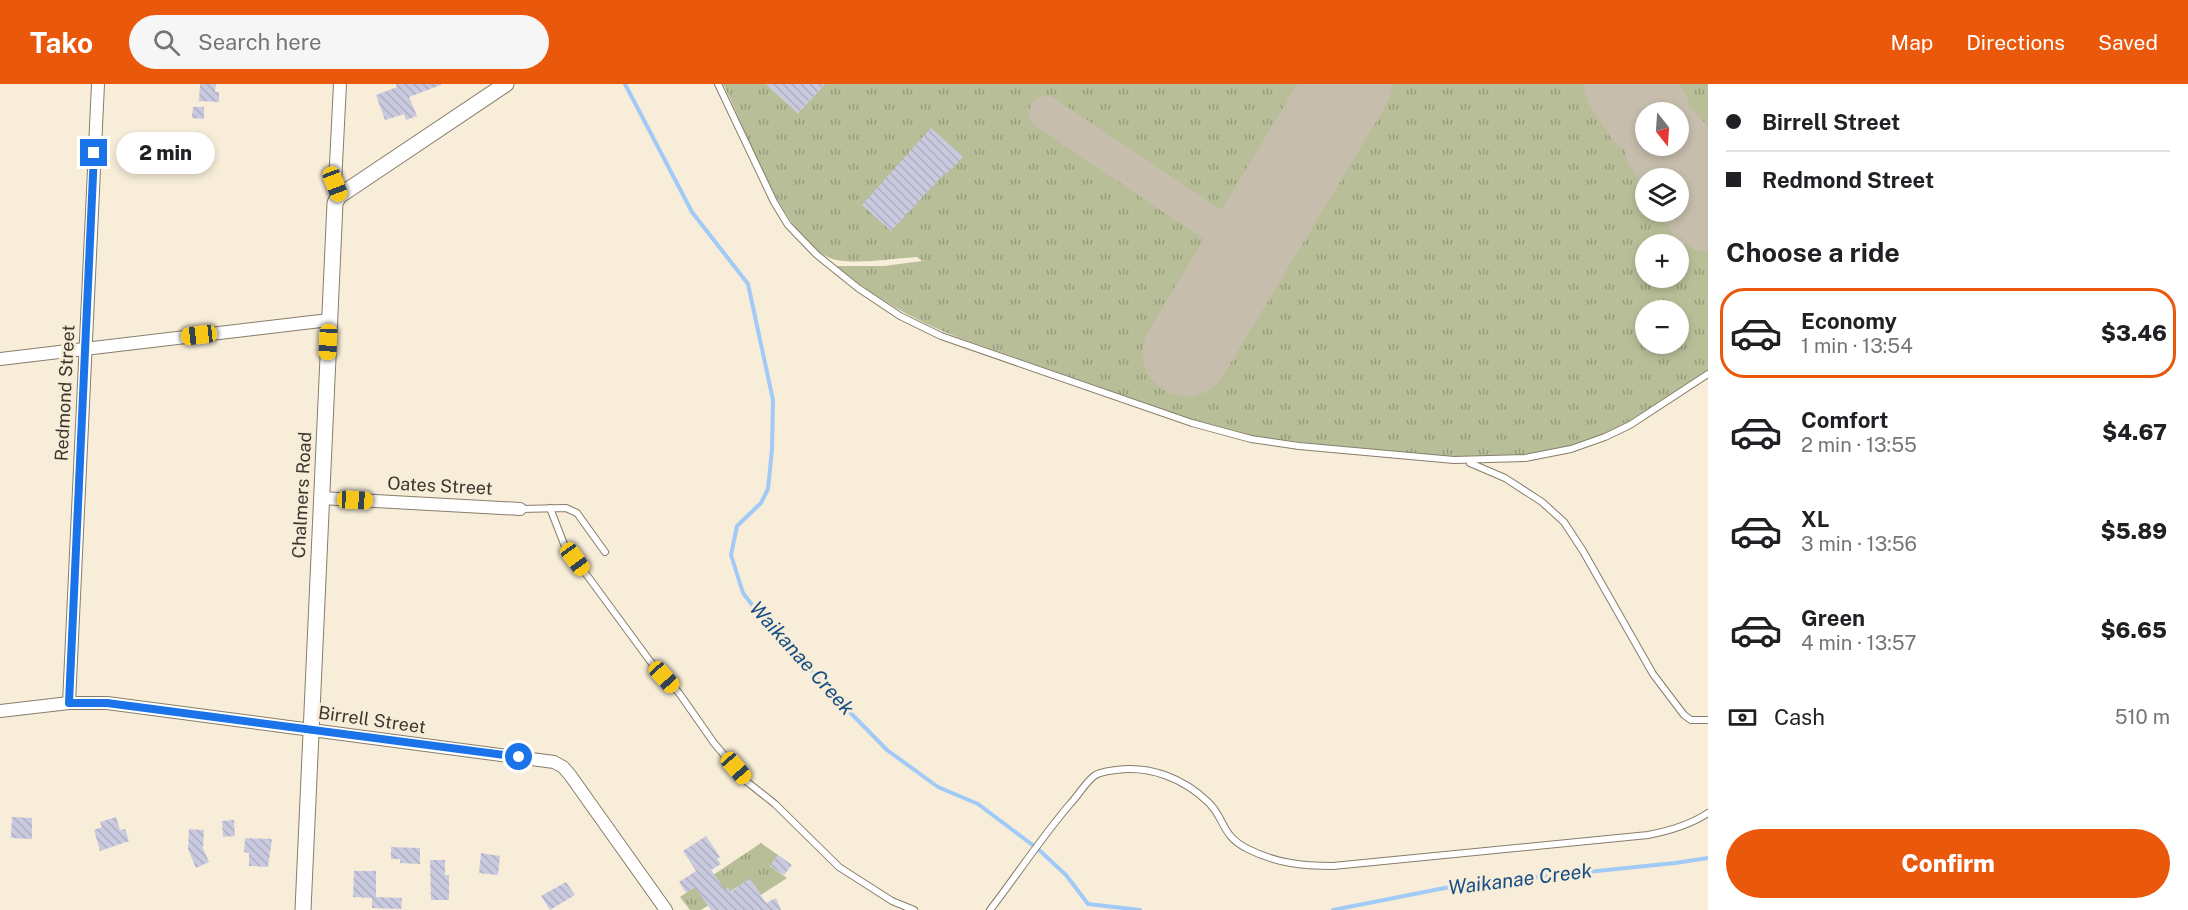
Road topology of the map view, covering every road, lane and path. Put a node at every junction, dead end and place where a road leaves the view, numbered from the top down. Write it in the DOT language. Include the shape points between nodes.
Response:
graph roads {
  1 [pos="98,84"];
  2 [pos="340,84"];
  3 [pos="506,84"];
  4 [pos="718,84"];
  5 [pos="339,196"];
  6 [pos="329,320"];
  7 [pos="86,349"];
  8 [pos="0,359"];
  9 [pos="1708,374"];
  10 [pos="1463,460"];
  11 [pos="321,498"];
  12 [pos="520,508"];
  13 [pos="550,508"];
  14 [pos="604,552"];
  15 [pos="69,703"];
  16 [pos="0,711"];
  17 [pos="1708,720"];
  18 [pos="311,730"];
  19 [pos="1708,813"];
  20 [pos="303,910"];
  21 [pos="666,910"];
  22 [pos="914,910"];
  23 [pos="990,910"];
  1 -- 7 [label="street, Redmond Street"];
  2 -- 5 [label="street, Chalmers Road" via="335,184"];
  3 -- 5 [label="street"];
  4 -- 10 [label="lane" via="788,225 849,282 900,316 941,336 1192,423 1251,439"];
  5 -- 6 [label="street, Chalmers Road" via="335,203"];
  6 -- 7 [label="street"];
  6 -- 11 [label="street, Chalmers Road"];
  7 -- 8 [label="street"];
  7 -- 15 [label="street, Redmond Street"];
  9 -- 10 [label="lane" via="1630,425 1571,449 1525,458"];
  10 -- 17 [label="lane" via="1505,477 1564,522 1653,674 1684,715 1691,720"];
  11 -- 12 [label="street, Oates Street"];
  11 -- 18 [label="street, Chalmers Road"];
  12 -- 13 [label="lane"];
  13 -- 14 [label="lane" via="577,513"];
  13 -- 22 [label="lane" via="564,544 650,661 746,781 839,867 892,901"];
  15 -- 16 [label="street, Birrell Street"];
  15 -- 18 [label="street, Birrell Street" via="107,703"];
  18 -- 20 [label="street, Chalmers Road"];
  18 -- 21 [label="street, Birrell Street" via="554,762 570,775"];
  19 -- 23 [label="lane" via="1670,831 1648,835 1305,866 1248,849 1229,836 1209,803 1194,791 1160,771 1133,767 1095,776 1041,838"];
}
